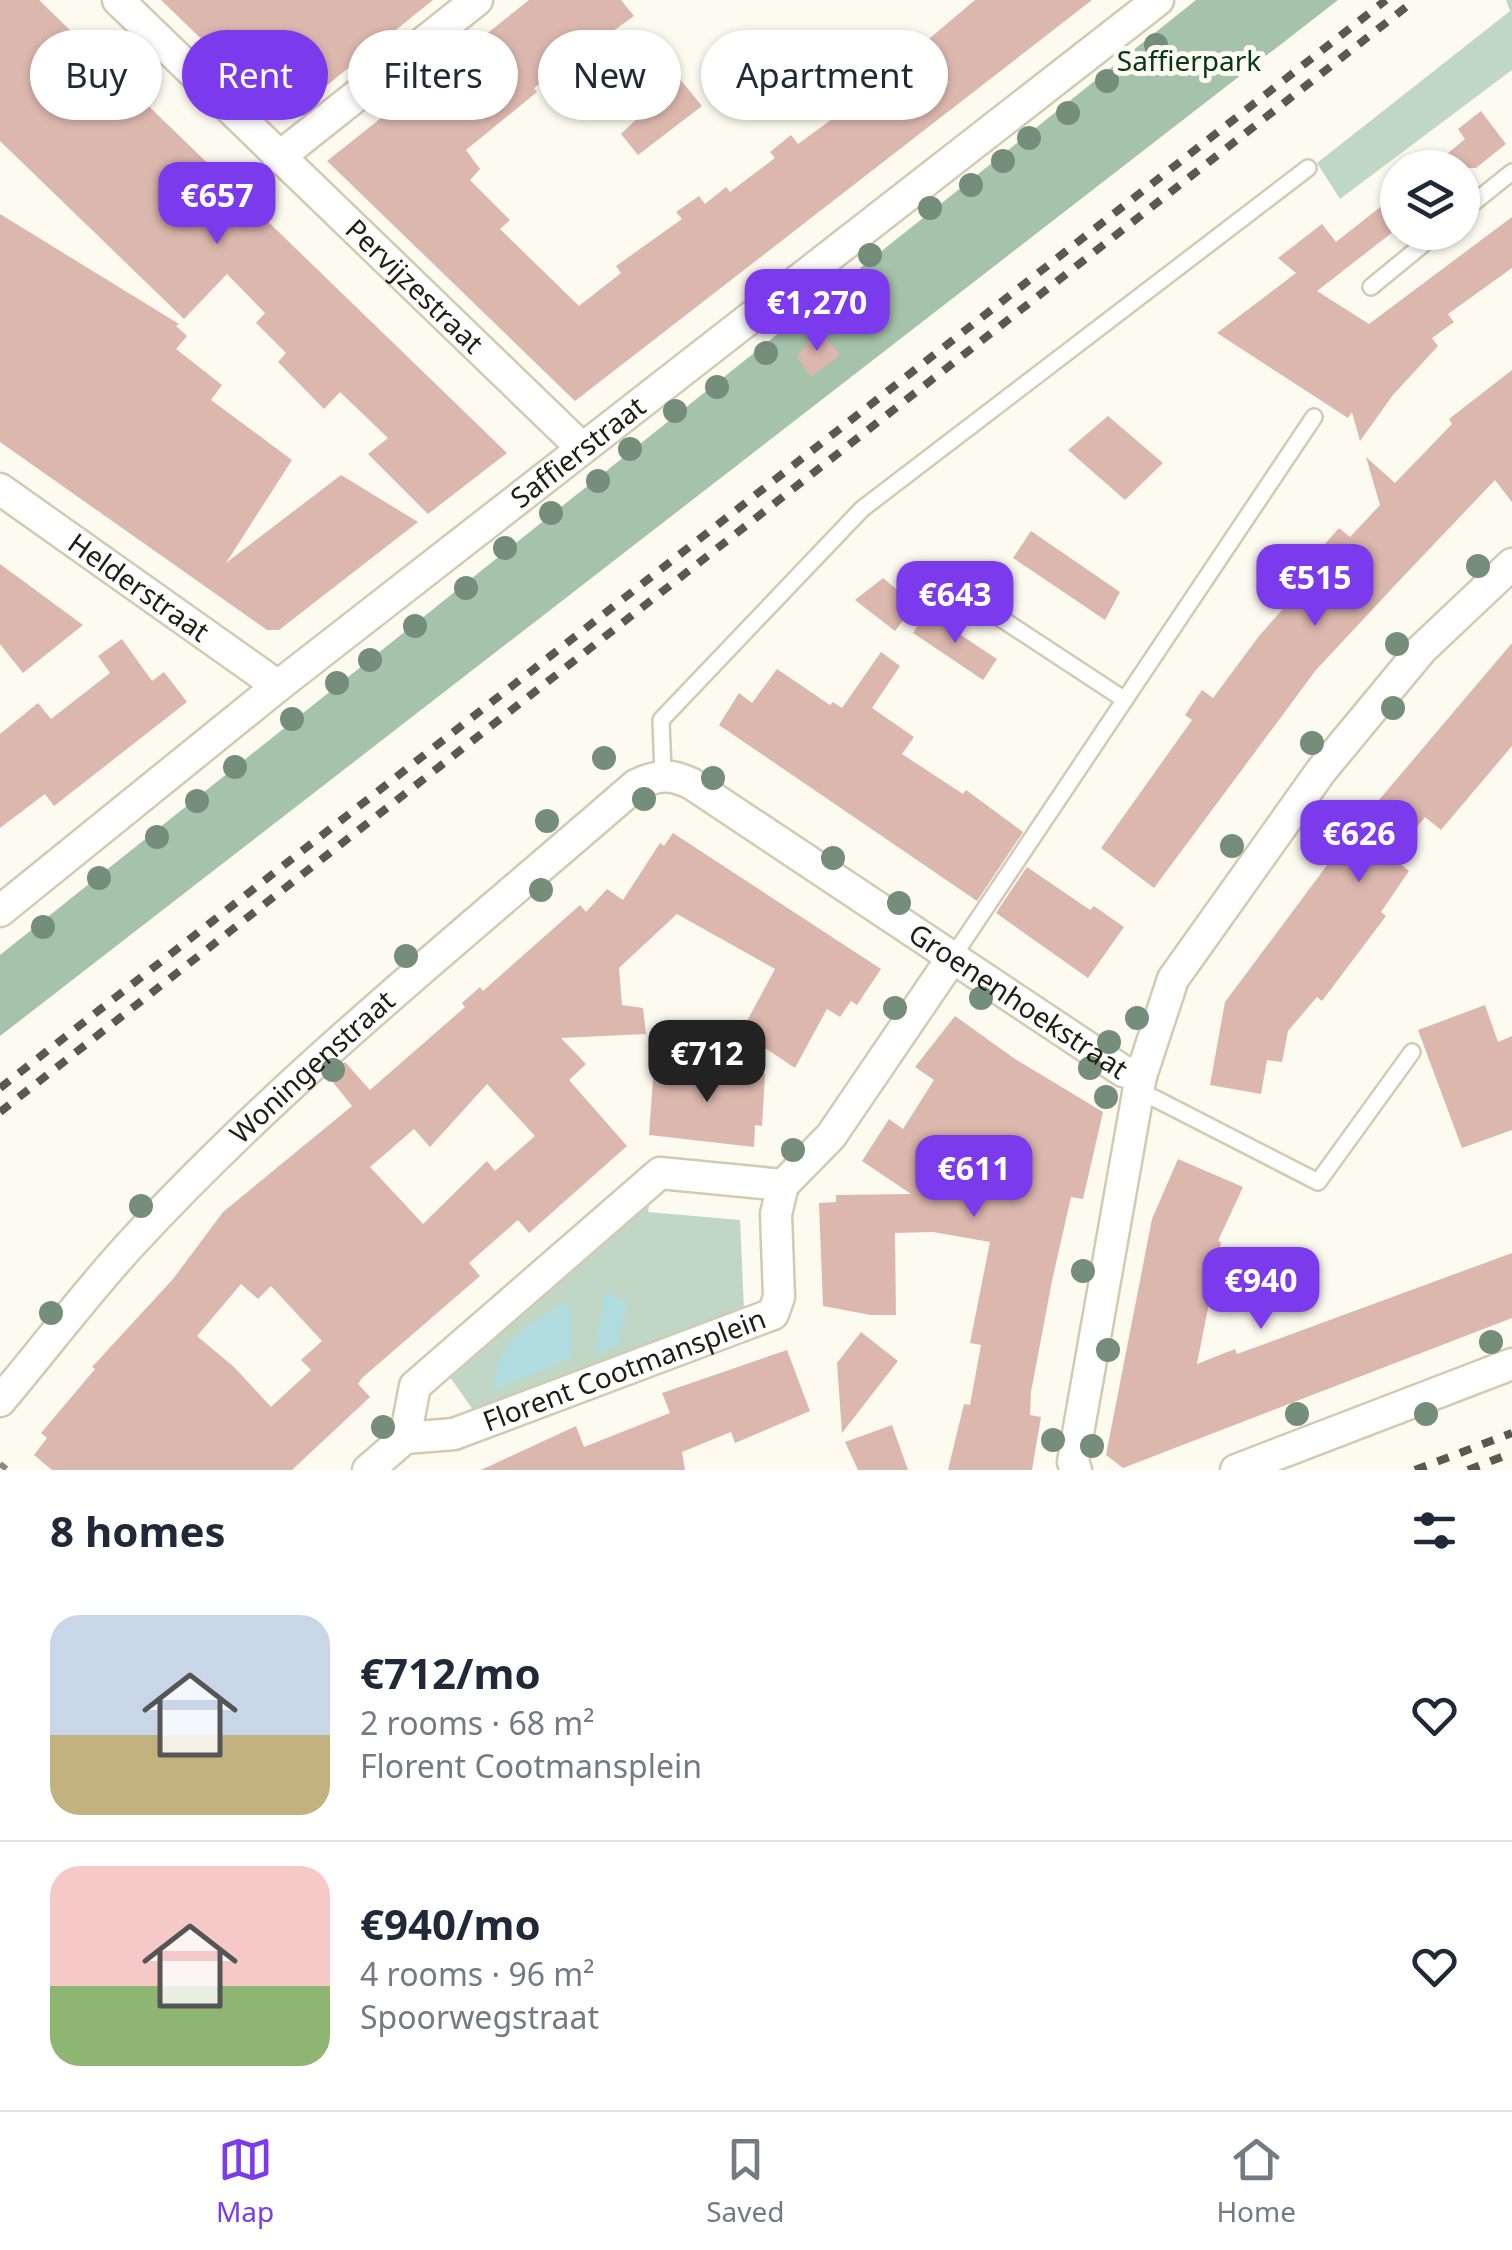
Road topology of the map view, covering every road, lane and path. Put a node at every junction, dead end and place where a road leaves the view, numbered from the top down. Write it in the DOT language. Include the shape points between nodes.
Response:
graph roads {
  1 [pos="118,0"];
  2 [pos="476,0"];
  3 [pos="1158,0"];
  4 [pos="278,158"];
  5 [pos="1308,168"];
  6 [pos="1512,172"];
  7 [pos="1480,198"];
  8 [pos="1416,250"];
  9 [pos="1372,287"];
  10 [pos="1314,417"];
  11 [pos="582,448"];
  12 [pos="0,489"];
  13 [pos="1512,564"];
  14 [pos="953,587"];
  15 [pos="278,686"];
  16 [pos="1125,700"];
  17 [pos="663,775"];
  18 [pos="0,911"];
  19 [pos="952,958"];
  20 [pos="1412,1052"];
  21 [pos="1139,1086"];
  22 [pos="783,1185"];
  23 [pos="1512,1364"];
  24 [pos="0,1401"];
  25 [pos="405,1438"];
  26 [pos="0,1464"];
  27 [pos="8,1470"];
  28 [pos="368,1470"];
  29 [pos="1076,1470"];
  30 [pos="1236,1470"];
  1 -- 4 [label="street, Pervijzestraat"];
  2 -- 4 [label="street"];
  3 -- 11 [label="street, Saffierstraat"];
  4 -- 11 [label="street, Pervijzestraat"];
  5 -- 17 [label="lane" via="836,532 660,720"];
  6 -- 7 [label="lane"];
  8 -- 9 [label="lane"];
  10 -- 16 [label="lane"];
  11 -- 15 [label="street, Saffierstraat"];
  12 -- 15 [label="street, Helderstraat"];
  13 -- 21 [label="street" via="1422,649 1321,771 1173,979"];
  14 -- 16 [label="lane"];
  15 -- 18 [label="street, Saffierstraat"];
  16 -- 19 [label="lane"];
  17 -- 19 [label="street, Groenenhoekstraat" via="692,784"];
  17 -- 24 [label="street, Woningenstraat" via="636,786 306,1073 130,1245"];
  19 -- 21 [label="street, Groenenhoekstraat"];
  19 -- 22 [label="street" via="831,1136"];
  20 -- 21 [label="lane" via="1318,1182"];
  21 -- 29 [label="street, Groenenhoekstraat"];
  22 -- 25 [label="street" via="660,1172 415,1386"];
  22 -- 25 [label="street, Florent Cootmansplein" via="773,1314 454,1434"];
  23 -- 30 [label="street"];
  25 -- 28 [label="street"];
  26 -- 27 [label="path"];
}
